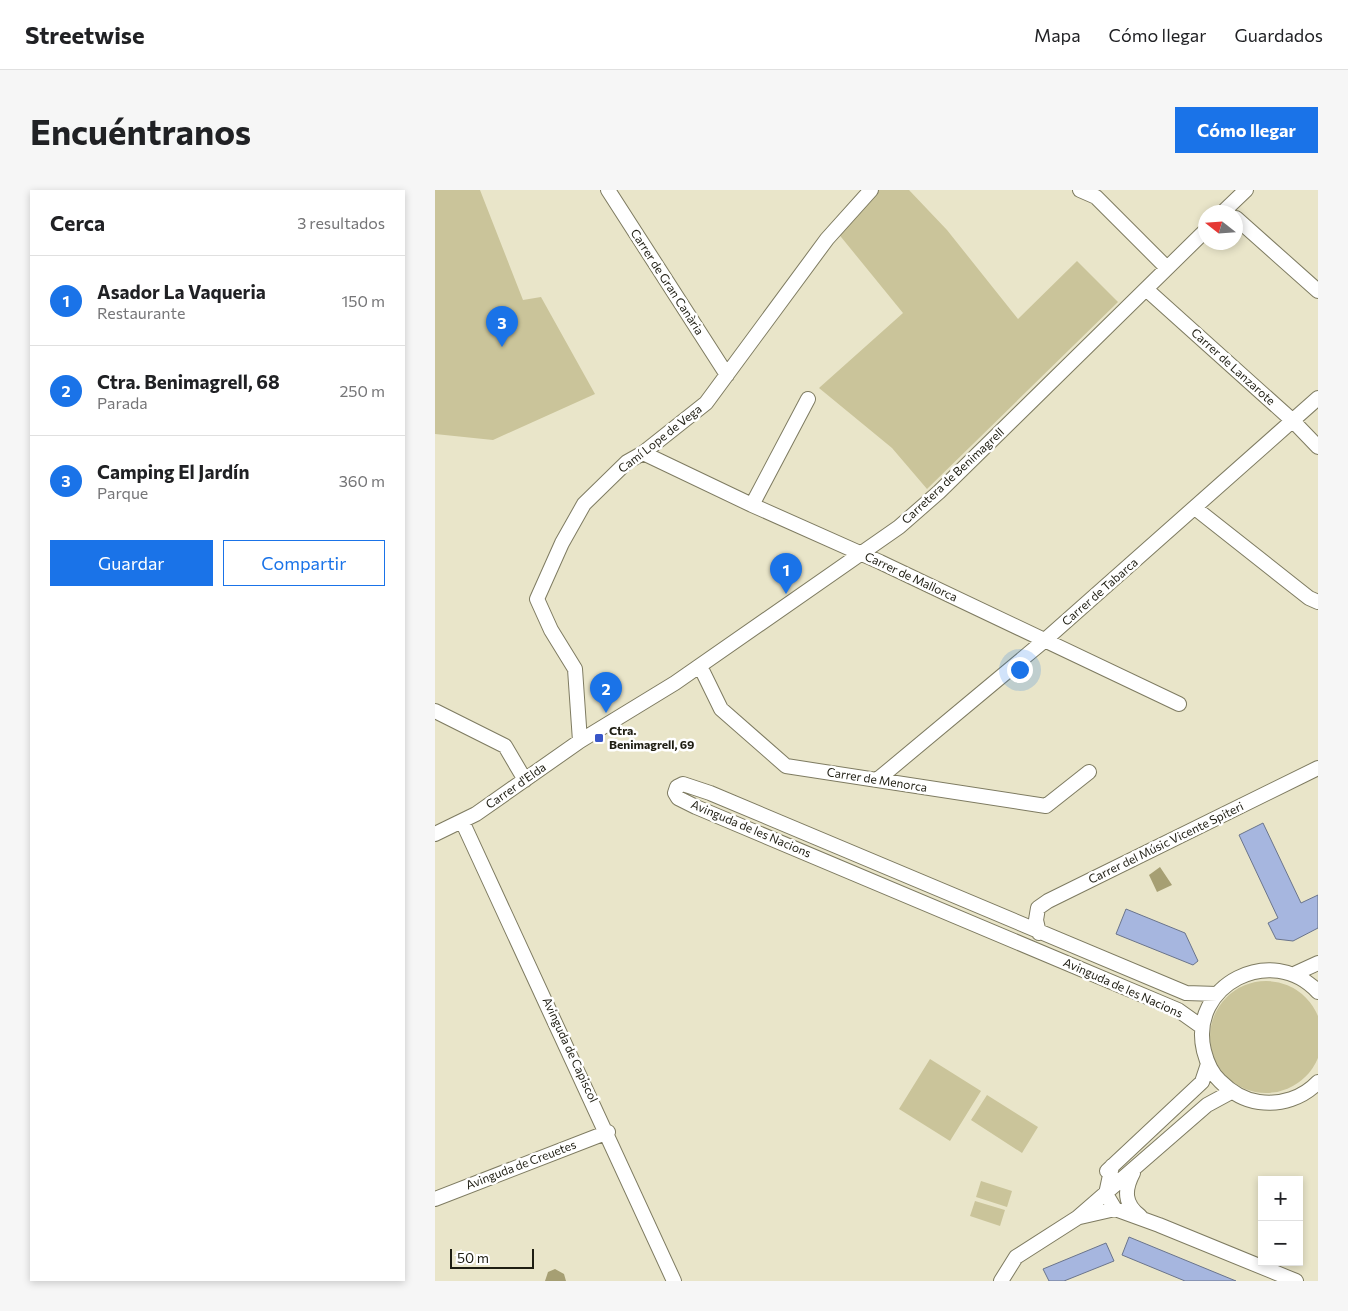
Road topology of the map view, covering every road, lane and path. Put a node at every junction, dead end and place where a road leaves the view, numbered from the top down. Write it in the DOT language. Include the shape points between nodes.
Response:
graph roads {
  1 [pos="608,190"];
  2 [pos="871,190"];
  3 [pos="1080,190"];
  4 [pos="1246,190"];
  5 [pos="1098,194"];
  6 [pos="1235,205"];
  7 [pos="1243,225"];
  8 [pos="1198,237"];
  9 [pos="1167,268"];
  10 [pos="1146,289"];
  11 [pos="1318,291"];
  12 [pos="727,375"];
  13 [pos="808,398"];
  14 [pos="1318,398"];
  15 [pos="1293,421"];
  16 [pos="1318,448"];
  17 [pos="643,453"];
  18 [pos="752,505"];
  19 [pos="1195,508"];
  20 [pos="861,554"];
  21 [pos="1315,597"];
  22 [pos="1045,640"];
  23 [pos="700,666"];
  24 [pos="1179,704"];
  25 [pos="435,711"];
  26 [pos="593,733"];
  27 [pos="580,741"];
  28 [pos="1318,768"];
  29 [pos="1089,772"];
  30 [pos="525,780"];
  31 [pos="877,780"];
  32 [pos="463,820"];
  33 [pos="435,834"];
  34 [pos="1039,933"];
  35 [pos="1318,963"];
  36 [pos="1294,974"];
  37 [pos="1318,992"];
  38 [pos="1217,994"];
  39 [pos="1203,1027"];
  40 [pos="1208,1064"];
  41 [pos="1318,1082"];
  42 [pos="1231,1092"];
  43 [pos="607,1132"];
  44 [pos="1137,1166"];
  45 [pos="1109,1169"];
  46 [pos="1106,1194"];
  47 [pos="435,1199"];
  48 [pos="1115,1209"];
  49 [pos="1077,1218"];
  50 [pos="1145,1220"];
  51 [pos="674,1281"];
  52 [pos="1001,1281"];
  53 [pos="1296,1281"];
  1 -- 12 [label="street, Carrer de Gran Canària"];
  2 -- 12 [label="street, Camí Lope de Vega" via="827,240"];
  3 -- 5 [label="street"];
  4 -- 6 [label="street"];
  5 -- 9 [label="street"];
  7 -- 11 [label="street"];
  8 -- 9 [label="street, Carretera de Benimagrell"];
  9 -- 10 [label="street, Carretera de Benimagrell"];
  10 -- 15 [label="street, Carrer de Lanzarote"];
  10 -- 20 [label="street, Carretera de Benimagrell" via="939,492 899,527"];
  12 -- 17 [label="street, Camí Lope de Vega" via="706,403"];
  13 -- 18 [label="street"];
  14 -- 15 [label="street, Carrer de Tabarca"];
  15 -- 16 [label="street, Carrer de Lanzarote"];
  15 -- 19 [label="street, Carrer de Tabarca"];
  17 -- 18 [label="street, Carrer de Mallorca"];
  17 -- 27 [label="street, Camí Lope de Vega" via="627,462 584,504 537,598 551,630 575,668"];
  18 -- 20 [label="street, Carrer de Mallorca"];
  19 -- 21 [label="street"];
  19 -- 22 [label="street, Carrer de Tabarca"];
  20 -- 22 [label="street, Carrer de Mallorca"];
  20 -- 23 [label="street, Carretera de Benimagrell"];
  22 -- 24 [label="street, Carrer de Mallorca"];
  22 -- 31 [label="street, Carrer de Tabarca"];
  23 -- 26 [label="street, Carretera de Benimagrell"];
  23 -- 31 [label="street, Carrer de Menorca" via="721,709 786,766"];
  25 -- 30 [label="street" via="505,746"];
  26 -- 27 [label="street, Carrer d'Elda"];
  27 -- 30 [label="street, Carrer d'Elda"];
  28 -- 34 [label="street, Carrer del Músic Vicente Spiteri" via="1048,901 1038,908"];
  29 -- 31 [label="street, Carrer de Menorca" via="1045,806"];
  30 -- 32 [label="street, Carrer d'Elda"];
  32 -- 33 [label="street, Carrer d'Elda"];
  32 -- 43 [label="street, Avinguda de Capiscol"];
  34 -- 38 [label="street, Avinguda de les Nacions" via="1186,993"];
  34 -- 39 [label="street, Avinguda de les Nacions" via="710,793 683,784 677,786 675,793 678,798 696,807 1178,1010"];
  35 -- 36 [label="street"];
  36 -- 37 [label="street"];
  36 -- 38 [label="street" via="1263,970 1241,976"];
  38 -- 39 [label="street" via="1206,1012"];
  39 -- 40 [label="street" via="1202,1042"];
  40 -- 42 [label="street"];
  40 -- 45 [label="street" via="1202,1082"];
  41 -- 42 [label="street" via="1296,1098 1271,1104 1251,1101"];
  42 -- 44 [label="street" via="1207,1105"];
  43 -- 47 [label="street, Avinguda de Creuetes"];
  43 -- 51 [label="street, Avinguda de Capiscol"];
  44 -- 46 [label="street"];
  44 -- 50 [label="street" via="1127,1184 1126,1198 1131,1210"];
  45 -- 46 [label="street"];
  45 -- 49 [label="street"];
  46 -- 48 [label="street"];
  46 -- 49 [label="street"];
  48 -- 49 [label="street"];
  48 -- 50 [label="street"];
  49 -- 52 [label="street" via="1016,1257"];
  50 -- 53 [label="street"];
}
